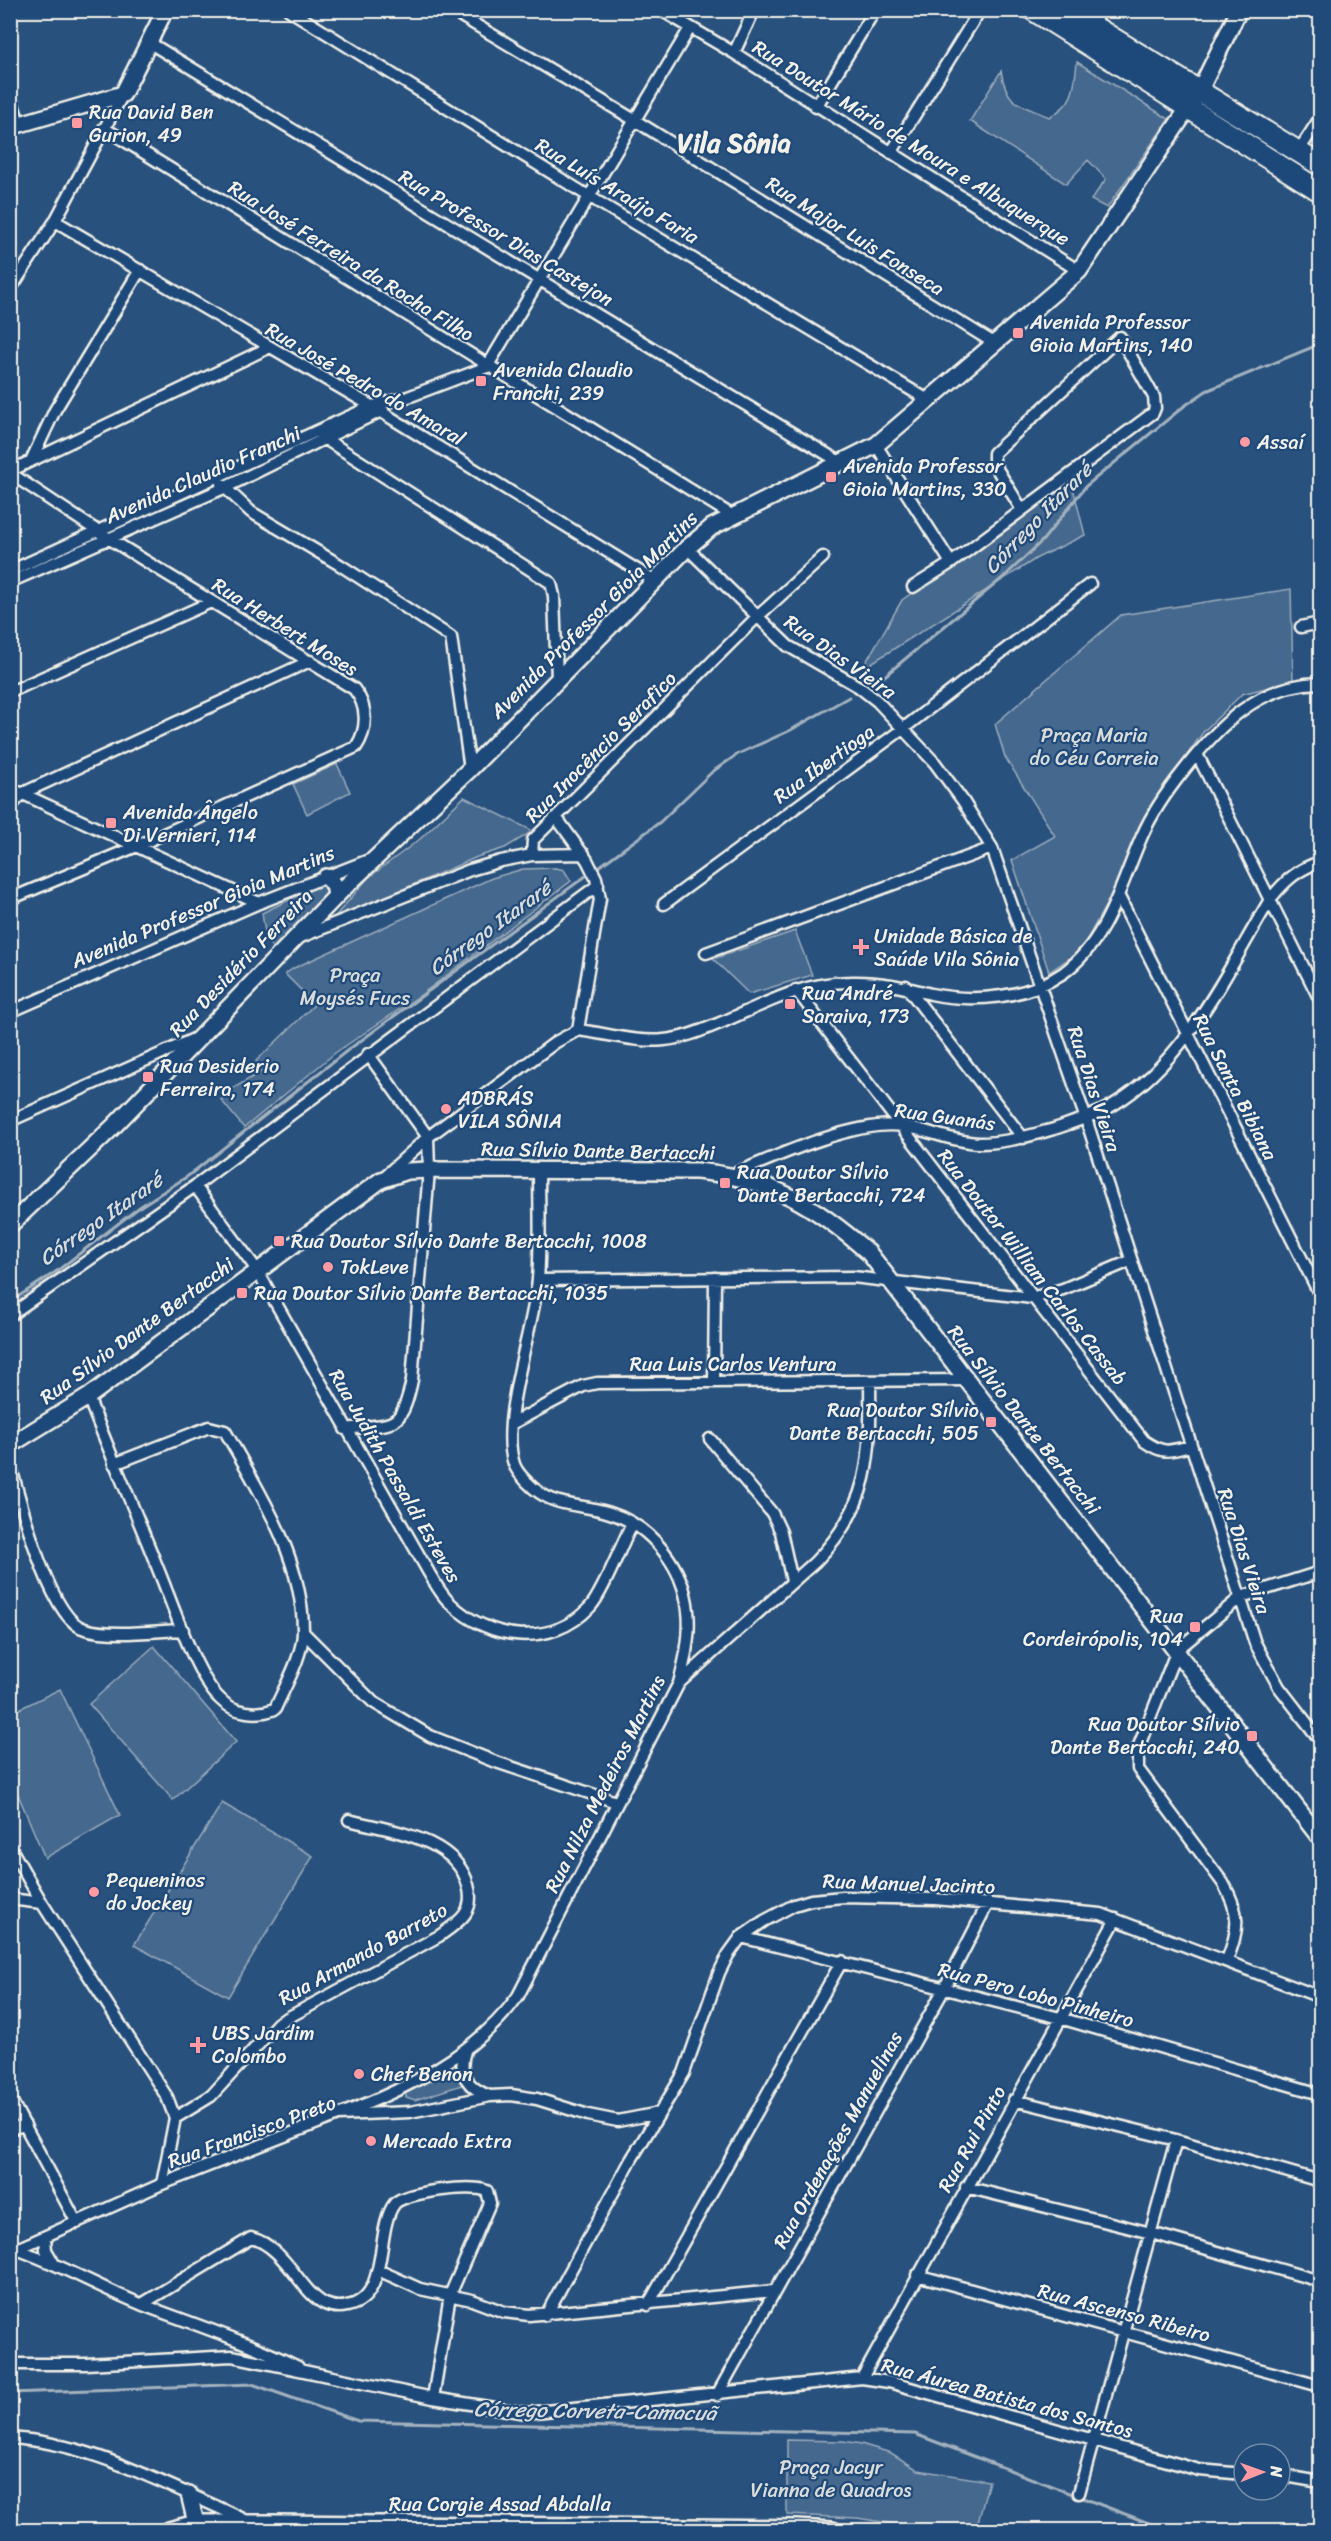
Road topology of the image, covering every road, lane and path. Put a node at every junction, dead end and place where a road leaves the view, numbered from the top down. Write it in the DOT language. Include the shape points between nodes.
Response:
graph roads {
  1 [pos="165,10"];
  2 [pos="289,10"];
  3 [pos="451,10"];
  4 [pos="661,10"];
  5 [pos="754,10"];
  6 [pos="875,10"];
  7 [pos="980,10"];
  8 [pos="1033,10"];
  9 [pos="1068,10"];
  10 [pos="1239,10"];
  11 [pos="690,28"];
  12 [pos="150,43"];
  13 [pos="734,52"];
  14 [pos="10,94"];
  15 [pos="123,94"];
  16 [pos="1195,100"];
  17 [pos="816,107"];
  18 [pos="1320,118"];
  19 [pos="636,121"];
  20 [pos="15,126"];
  21 [pos="104,128"];
  22 [pos="1298,152"];
  23 [pos="891,153"];
  24 [pos="1320,165"];
  25 [pos="1320,191"];
  26 [pos="590,196"];
  27 [pos="55,221"];
  28 [pos="140,270"];
  29 [pos="1078,271"];
  30 [pos="539,279"];
  31 [pos="10,290"];
  32 [pos="994,343"];
  33 [pos="268,348"];
  34 [pos="488,367"];
  35 [pos="928,400"];
  36 [pos="376,409"];
  37 [pos="314,433"];
  38 [pos="326,439"];
  39 [pos="876,445"];
  40 [pos="32,461"];
  41 [pos="843,464"];
  42 [pos="10,472"];
  43 [pos="214,477"];
  44 [pos="224,488"];
  45 [pos="1022,510"];
  46 [pos="733,516"];
  47 [pos="104,535"];
  48 [pos="687,548"];
  49 [pos="823,557"];
  50 [pos="951,563"];
  51 [pos="10,572"];
  52 [pos="656,580"];
  53 [pos="10,582"];
  54 [pos="1090,584"];
  55 [pos="913,587"];
  56 [pos="211,602"];
  57 [pos="756,618"];
  58 [pos="1320,623"];
  59 [pos="1301,627"];
  60 [pos="310,661"];
  61 [pos="556,679"];
  62 [pos="1320,683"];
  63 [pos="10,692"];
  64 [pos="904,728"];
  65 [pos="1197,754"];
  66 [pos="470,769"];
  67 [pos="10,788"];
  68 [pos="23,793"];
  69 [pos="10,807"];
  70 [pos="556,817"];
  71 [pos="576,843"];
  72 [pos="137,846"];
  73 [pos="992,848"];
  74 [pos="532,855"];
  75 [pos="562,855"];
  76 [pos="586,857"];
  77 [pos="374,858"];
  78 [pos="1320,862"];
  79 [pos="326,877"];
  80 [pos="597,881"];
  81 [pos="1118,895"];
  82 [pos="336,896"];
  83 [pos="1271,898"];
  84 [pos="10,899"];
  85 [pos="259,903"];
  86 [pos="664,904"];
  87 [pos="325,908"];
  88 [pos="329,926"];
  89 [pos="298,938"];
  90 [pos="706,953"];
  91 [pos="906,986"];
  92 [pos="1041,986"];
  93 [pos="796,990"];
  94 [pos="1320,1000"];
  95 [pos="10,1012"];
  96 [pos="578,1030"];
  97 [pos="1188,1035"];
  98 [pos="199,1037"];
  99 [pos="368,1054"];
  100 [pos="1086,1119"];
  101 [pos="10,1121"];
  102 [pos="902,1126"];
  103 [pos="428,1137"];
  104 [pos="1023,1138"];
  105 [pos="429,1170"];
  106 [pos="539,1170"];
  107 [pos="734,1174"];
  108 [pos="381,1180"];
  109 [pos="195,1186"];
  110 [pos="10,1224"];
  111 [pos="1130,1261"];
  112 [pos="257,1270"];
  113 [pos="715,1278"];
  114 [pos="538,1280"];
  115 [pos="892,1282"];
  116 [pos="1320,1295"];
  117 [pos="1032,1298"];
  118 [pos="10,1315"];
  119 [pos="965,1380"];
  120 [pos="714,1381"];
  121 [pos="870,1381"];
  122 [pos="87,1397"];
  123 [pos="511,1424"];
  124 [pos="345,1429"];
  125 [pos="710,1438"];
  126 [pos="10,1444"];
  127 [pos="1190,1446"];
  128 [pos="10,1464"];
  129 [pos="114,1464"];
  130 [pos="632,1524"];
  131 [pos="1320,1572"];
  132 [pos="792,1581"];
  133 [pos="1241,1597"];
  134 [pos="183,1630"];
  135 [pos="304,1633"];
  136 [pos="1177,1650"];
  137 [pos="679,1683"];
  138 [pos="1320,1740"];
  139 [pos="616,1802"];
  140 [pos="349,1820"];
  141 [pos="1320,1838"];
  142 [pos="10,1847"];
  143 [pos="10,1899"];
  144 [pos="42,1903"];
  145 [pos="988,1903"];
  146 [pos="1116,1919"];
  147 [pos="741,1937"];
  148 [pos="1227,1960"];
  149 [pos="842,1961"];
  150 [pos="944,1989"];
  151 [pos="1320,1997"];
  152 [pos="1060,2018"];
  153 [pos="465,2051"];
  154 [pos="1320,2094"];
  155 [pos="490,2096"];
  156 [pos="10,2098"];
  157 [pos="1014,2100"];
  158 [pos="659,2113"];
  159 [pos="339,2115"];
  160 [pos="175,2118"];
  161 [pos="25,2125"];
  162 [pos="10,2129"];
  163 [pos="1176,2140"];
  164 [pos="1320,2181"];
  165 [pos="162,2184"];
  166 [pos="966,2187"];
  167 [pos="76,2223"];
  168 [pos="1151,2233"];
  169 [pos="45,2238"];
  170 [pos="46,2250"];
  171 [pos="13,2251"];
  172 [pos="30,2254"];
  173 [pos="53,2262"];
  174 [pos="378,2270"];
  175 [pos="917,2275"];
  176 [pos="1320,2281"];
  177 [pos="773,2291"];
  178 [pos="450,2295"];
  179 [pos="142,2304"];
  180 [pos="648,2305"];
  181 [pos="546,2315"];
  182 [pos="1124,2332"];
  183 [pos="10,2364"];
  184 [pos="309,2373"];
  185 [pos="862,2378"];
  186 [pos="1320,2386"];
  187 [pos="717,2395"];
  188 [pos="433,2398"];
  189 [pos="10,2438"];
  190 [pos="1095,2439"];
  191 [pos="1232,2473"];
  192 [pos="1292,2477"];
  193 [pos="1320,2482"];
  194 [pos="1079,2493"];
  195 [pos="189,2494"];
  196 [pos="196,2523"];
  197 [pos="220,2524"];
  198 [pos="257,2527"];
  199 [pos="298,2527"];
  200 [pos="169,2530"];
  201 [pos="237,2530"];
  202 [pos="833,2530"];
  1 -- 12 [label="street"];
  2 -- 26 [label="street, Rua Luís Araújo Faria"];
  3 -- 19 [label="street, Rua Major Luis Fonseca"];
  4 -- 11 [label="street, Rua Doutor Mário de Moura e Albuquerque"];
  5 -- 13 [label="street"];
  6 -- 17 [label="street"];
  7 -- 23 [label="street"];
  8 -- 16 [label="highway"];
  9 -- 16 [label="highway"];
  10 -- 16 [label="street, Avenida Professor Gioia Martins"];
  11 -- 13 [label="street, Rua Doutor Mário de Moura e Albuquerque"];
  11 -- 19 [label="street"];
  12 -- 15 [label="street"];
  12 -- 30 [label="street, Rua Professor Dias Castejon"];
  13 -- 17 [label="street, Rua Doutor Mário de Moura e Albuquerque"];
  14 -- 20 [label="street"];
  15 -- 20 [label="street"];
  15 -- 21 [label="street"];
  16 -- 22 [label="highway"];
  16 -- 25 [label="highway"];
  16 -- 29 [label="street, Avenida Professor Gioia Martins"];
  17 -- 23 [label="street, Rua Doutor Mário de Moura e Albuquerque"];
  18 -- 22 [label="street"];
  19 -- 26 [label="street"];
  19 -- 32 [label="street, Rua Major Luis Fonseca"];
  21 -- 27 [label="street"];
  21 -- 34 [label="street, Rua José Ferreira da Rocha Filho"];
  22 -- 24 [label="highway"];
  23 -- 29 [label="street, Rua Doutor Mário de Moura e Albuquerque"];
  26 -- 30 [label="street"];
  26 -- 35 [label="street, Rua Luís Araújo Faria"];
  27 -- 28 [label="street, Rua José Pedro do Amaral"];
  27 -- 31 [label="street"];
  28 -- 33 [label="street, Rua José Pedro do Amaral"];
  28 -- 40 [label="street" via="55,410"];
  29 -- 32 [label="street, Avenida Professor Gioia Martins"];
  30 -- 34 [label="street"];
  30 -- 41 [label="street, Rua Professor Dias Castejon"];
  32 -- 35 [label="street, Avenida Professor Gioia Martins"];
  33 -- 36 [label="street, Rua José Pedro do Amaral"];
  33 -- 40 [label="street"];
  34 -- 36 [label="street, Avenida Claudio Franchi"];
  34 -- 46 [label="street, Rua José Ferreira da Rocha Filho"];
  35 -- 39 [label="street, Avenida Professor Gioia Martins"];
  36 -- 37 [label="street, Avenida Claudio Franchi"];
  36 -- 38 [label="street, Avenida Claudio Franchi"];
  36 -- 52 [label="street, Rua José Pedro do Amaral"];
  37 -- 38 [label="street"];
  37 -- 43 [label="street, Avenida Claudio Franchi"];
  38 -- 44 [label="street, Avenida Claudio Franchi"];
  38 -- 61 [label="street" via="550,583 554,596"];
  39 -- 41 [label="street, Avenida Professor Gioia Martins"];
  39 -- 50 [label="street"];
  40 -- 42 [label="street"];
  41 -- 46 [label="street, Avenida Professor Gioia Martins"];
  42 -- 47 [label="street, Rua Herbert Moses"];
  43 -- 44 [label="street"];
  43 -- 47 [label="street, Avenida Claudio Franchi"];
  44 -- 47 [label="street, Avenida Claudio Franchi"];
  44 -- 66 [label="street" via="251,512 451,637"];
  45 -- 45 [label="street" via="994,464 994,453 1120,338 1154,397 1153,413"];
  45 -- 50 [label="street"];
  46 -- 48 [label="street, Avenida Professor Gioia Martins"];
  47 -- 51 [label="street, Avenida Claudio Franchi"];
  47 -- 53 [label="street, Avenida Claudio Franchi"];
  47 -- 56 [label="street, Rua Herbert Moses"];
  48 -- 52 [label="street, Avenida Professor Gioia Martins"];
  48 -- 57 [label="street, Rua Dias Vieira"];
  49 -- 57 [label="street, Rua Inocêncio Serafico"];
  50 -- 55 [label="street"];
  52 -- 61 [label="street, Avenida Professor Gioia Martins"];
  54 -- 64 [label="street, Rua Ibertioga"];
  56 -- 60 [label="street, Rua Herbert Moses"];
  56 -- 63 [label="street"];
  57 -- 64 [label="street, Rua Dias Vieira" via="788,646 858,687"];
  57 -- 70 [label="street, Rua Inocêncio Serafico"];
  58 -- 59 [label="street"];
  60 -- 68 [label="street"];
  60 -- 72 [label="street, Rua Herbert Moses" via="362,699 365,719 356,747"];
  61 -- 66 [label="street, Avenida Professor Gioia Martins"];
  62 -- 65 [label="street" via="1277,690 1246,705 1223,723"];
  64 -- 73 [label="street, Rua Dias Vieira" via="956,791"];
  64 -- 86 [label="street, Rua Ibertioga"];
  65 -- 81 [label="street" via="1171,787 1143,834"];
  65 -- 83 [label="street"];
  66 -- 77 [label="street, Avenida Professor Gioia Martins"];
  67 -- 68 [label="street"];
  68 -- 69 [label="street"];
  68 -- 72 [label="street"];
  70 -- 71 [label="street"];
  70 -- 74 [label="street, Rua Inocêncio Serafico" via="533,840"];
  71 -- 75 [label="street"];
  71 -- 76 [label="street"];
  72 -- 84 [label="street, Rua Herbert Moses"];
  72 -- 85 [label="street"];
  73 -- 90 [label="street"];
  73 -- 92 [label="street, Rua Dias Vieira"];
  74 -- 75 [label="street"];
  74 -- 88 [label="street, Rua Inocêncio Serafico" via="470,870"];
  75 -- 76 [label="street"];
  76 -- 80 [label="street"];
  77 -- 79 [label="street, Avenida Professor Gioia Martins"];
  77 -- 82 [label="street, Rua Desidério Ferreira"];
  78 -- 83 [label="street, Rua Guanás" via="1288,878"];
  79 -- 82 [label="street" via="334,884"];
  79 -- 85 [label="street, Avenida Professor Gioia Martins"];
  80 -- 96 [label="street" via="600,899"];
  80 -- 99 [label="street"];
  81 -- 92 [label="street" via="1082,958"];
  81 -- 97 [label="street, Rua Santa Bibiana"];
  82 -- 87 [label="street, Rua Desidério Ferreira"];
  83 -- 94 [label="street"];
  83 -- 97 [label="street, Rua Guanás"];
  85 -- 95 [label="street, Avenida Professor Gioia Martins"];
  87 -- 88 [label="street"];
  87 -- 89 [label="street, Rua Desidério Ferreira"];
  88 -- 89 [label="street, Rua Inocêncio Serafico"];
  89 -- 98 [label="street, Rua Desidério Ferreira"];
  91 -- 92 [label="street" via="932,994 993,998"];
  91 -- 93 [label="street" via="850,982"];
  91 -- 104 [label="street"];
  92 -- 100 [label="street, Rua Dias Vieira"];
  93 -- 96 [label="street" via="693,1035 663,1040"];
  93 -- 102 [label="street, Rua Doutor William Carlos Cassab"];
  96 -- 103 [label="street" via="556,1042"];
  97 -- 100 [label="street, Rua Guanás" via="1150,1078"];
  97 -- 116 [label="street, Rua Santa Bibiana"];
  98 -- 101 [label="street"];
  98 -- 110 [label="street, Rua Desidério Ferreira" via="114,1126"];
  99 -- 103 [label="street"];
  99 -- 109 [label="street"];
  100 -- 104 [label="street, Rua Guanás"];
  100 -- 111 [label="street, Rua Dias Vieira"];
  102 -- 104 [label="street, Rua Guanás" via="974,1143 1004,1143"];
  102 -- 107 [label="street, Rua Guanás" via="856,1130"];
  102 -- 117 [label="street, Rua Doutor William Carlos Cassab"];
  103 -- 105 [label="street"];
  103 -- 108 [label="street"];
  105 -- 106 [label="street, Rua Sílvio Dante Bertacchi"];
  105 -- 108 [label="street, Rua Sílvio Dante Bertacchi" via="408,1171"];
  105 -- 124 [label="street" via="412,1380 405,1410 391,1424"];
  106 -- 107 [label="street, Rua Sílvio Dante Bertacchi"];
  106 -- 114 [label="street, Rua Nilza Medeiros Martins"];
  107 -- 115 [label="street, Rua Sílvio Dante Bertacchi" via="770,1187 824,1216 869,1253"];
  108 -- 112 [label="street, Rua Sílvio Dante Bertacchi"];
  109 -- 112 [label="street, Rua Judith Passaldi Esteves"];
  109 -- 118 [label="street"];
  111 -- 117 [label="street"];
  111 -- 127 [label="street, Rua Dias Vieira"];
  112 -- 122 [label="street, Rua Sílvio Dante Bertacchi"];
  112 -- 124 [label="street, Rua Judith Passaldi Esteves"];
  113 -- 114 [label="street"];
  113 -- 115 [label="street" via="853,1277"];
  113 -- 120 [label="street"];
  114 -- 123 [label="street, Rua Nilza Medeiros Martins"];
  115 -- 117 [label="street"];
  115 -- 119 [label="street, Rua Sílvio Dante Bertacchi"];
  117 -- 127 [label="street, Rua Doutor William Carlos Cassab" via="1144,1440 1169,1452"];
  119 -- 121 [label="street, Rua Luis Carlos Ventura"];
  119 -- 136 [label="street, Rua Sílvio Dante Bertacchi"];
  120 -- 121 [label="street, Rua Luis Carlos Ventura"];
  120 -- 123 [label="street, Rua Luis Carlos Ventura" via="590,1384"];
  121 -- 132 [label="street" via="870,1436 857,1506 832,1545"];
  122 -- 126 [label="street, Rua Sílvio Dante Bertacchi"];
  122 -- 129 [label="street"];
  123 -- 130 [label="street, Rua Nilza Medeiros Martins" via="515,1466 536,1491 551,1501 612,1513"];
  124 -- 130 [label="street, Rua Judith Passaldi Esteves" via="449,1602 468,1618 503,1634 541,1635 570,1625 592,1605"];
  125 -- 132 [label="street" via="772,1514 782,1532"];
  127 -- 133 [label="street, Rua Dias Vieira"];
  128 -- 134 [label="street" via="33,1546 55,1596 74,1624 99,1632"];
  129 -- 134 [label="street"];
  129 -- 135 [label="street" via="208,1427 225,1431 275,1520 290,1560"];
  130 -- 137 [label="street, Rua Nilza Medeiros Martins" via="660,1545 681,1582 688,1611 686,1658"];
  131 -- 133 [label="street"];
  132 -- 137 [label="street"];
  133 -- 136 [label="street"];
  133 -- 138 [label="street, Rua Dias Vieira" via="1264,1663"];
  134 -- 135 [label="street" via="210,1688 230,1708 246,1712 275,1709"];
  135 -- 139 [label="street" via="373,1702 430,1736"];
  136 -- 141 [label="street, Rua Sílvio Dante Bertacchi"];
  136 -- 148 [label="street" via="1136,1758 1138,1768 1161,1803 1234,1902 1237,1922"];
  137 -- 139 [label="street, Rua Nilza Medeiros Martins"];
  139 -- 153 [label="street, Rua Nilza Medeiros Martins" via="518,1996 490,2031"];
  140 -- 160 [label="street, Rua Armando Barreto" via="417,1839 451,1855 464,1870 469,1889 470,1907 463,1920 278,2023 211,2096"];
  142 -- 144 [label="street"];
  143 -- 144 [label="street"];
  144 -- 160 [label="street" via="167,2097"];
  145 -- 146 [label="street, Rua Manuel Jacinto" via="1101,1914"];
  145 -- 147 [label="street, Rua Manuel Jacinto" via="827,1898 794,1905"];
  145 -- 150 [label="street, Rua Ordenações Manuelinas"];
  146 -- 148 [label="street, Rua Manuel Jacinto"];
  146 -- 152 [label="street, Rua Rui Pinto"];
  147 -- 149 [label="street, Rua Pero Lobo Pinheiro"];
  147 -- 158 [label="street, Rua Manuel Jacinto" via="719,1972 684,2073"];
  148 -- 151 [label="street, Rua Manuel Jacinto"];
  149 -- 150 [label="street, Rua Pero Lobo Pinheiro"];
  149 -- 180 [label="street"];
  150 -- 152 [label="street, Rua Pero Lobo Pinheiro"];
  150 -- 177 [label="street, Rua Ordenações Manuelinas"];
  152 -- 154 [label="street, Rua Pero Lobo Pinheiro"];
  152 -- 157 [label="street, Rua Rui Pinto"];
  153 -- 155 [label="street" via="464,2078 474,2089"];
  153 -- 159 [label="street, Rua Nilza Medeiros Martins" via="365,2106"];
  155 -- 158 [label="street, Rua Francisco Preto" via="537,2098 618,2121"];
  155 -- 159 [label="street, Rua Francisco Preto" via="410,2112"];
  156 -- 161 [label="street"];
  157 -- 163 [label="street"];
  157 -- 166 [label="street, Rua Rui Pinto"];
  158 -- 181 [label="street, Rua Manuel Jacinto"];
  159 -- 165 [label="street, Rua Francisco Preto"];
  160 -- 165 [label="street"];
  161 -- 162 [label="street"];
  161 -- 167 [label="street"];
  163 -- 164 [label="street"];
  163 -- 168 [label="street"];
  165 -- 167 [label="street, Rua Francisco Preto"];
  166 -- 168 [label="street"];
  166 -- 175 [label="street, Rua Rui Pinto"];
  167 -- 169 [label="street, Rua Francisco Preto"];
  168 -- 176 [label="street"];
  168 -- 182 [label="street"];
  169 -- 170 [label="street"];
  169 -- 171 [label="street, Rua Francisco Preto"];
  170 -- 172 [label="street"];
  170 -- 173 [label="street"];
  171 -- 172 [label="street"];
  172 -- 173 [label="street"];
  173 -- 179 [label="street"];
  174 -- 178 [label="street" via="420,2289"];
  174 -- 178 [label="street" via="384,2230 394,2203 460,2188 480,2188 487,2191 490,2204"];
  174 -- 179 [label="street" via="361,2300 333,2307 319,2300 267,2246 250,2238"];
  175 -- 182 [label="street, Rua Ascenso Ribeiro"];
  175 -- 185 [label="street, Rua Rui Pinto"];
  177 -- 180 [label="street"];
  177 -- 187 [label="street, Rua Ordenações Manuelinas"];
  178 -- 181 [label="street" via="514,2314"];
  178 -- 188 [label="street"];
  179 -- 184 [label="street" via="256,2346"];
  180 -- 181 [label="street"];
  182 -- 186 [label="street, Rua Ascenso Ribeiro"];
  182 -- 190 [label="street"];
  183 -- 184 [label="street, Rua Áurea Batista dos Santos" via="86,2364 218,2355"];
  184 -- 188 [label="street, Rua Áurea Batista dos Santos"];
  185 -- 187 [label="street, Rua Áurea Batista dos Santos"];
  185 -- 190 [label="street, Rua Áurea Batista dos Santos"];
  187 -- 188 [label="street, Rua Áurea Batista dos Santos" via="526,2413"];
  189 -- 195 [label="street" via="92,2453"];
  190 -- 191 [label="street, Rua Áurea Batista dos Santos" via="1199,2470"];
  190 -- 194 [label="street"];
  192 -- 193 [label="street"];
  195 -- 196 [label="street"];
  195 -- 198 [label="street"];
  196 -- 197 [label="street, Rua Corgie Assad Abdalla"];
  196 -- 200 [label="street, Rua Corgie Assad Abdalla"];
  197 -- 198 [label="street, Rua Corgie Assad Abdalla"];
  197 -- 201 [label="street"];
  198 -- 199 [label="street, Rua Corgie Assad Abdalla"];
  199 -- 202 [label="street, Rua Corgie Assad Abdalla"];
}
